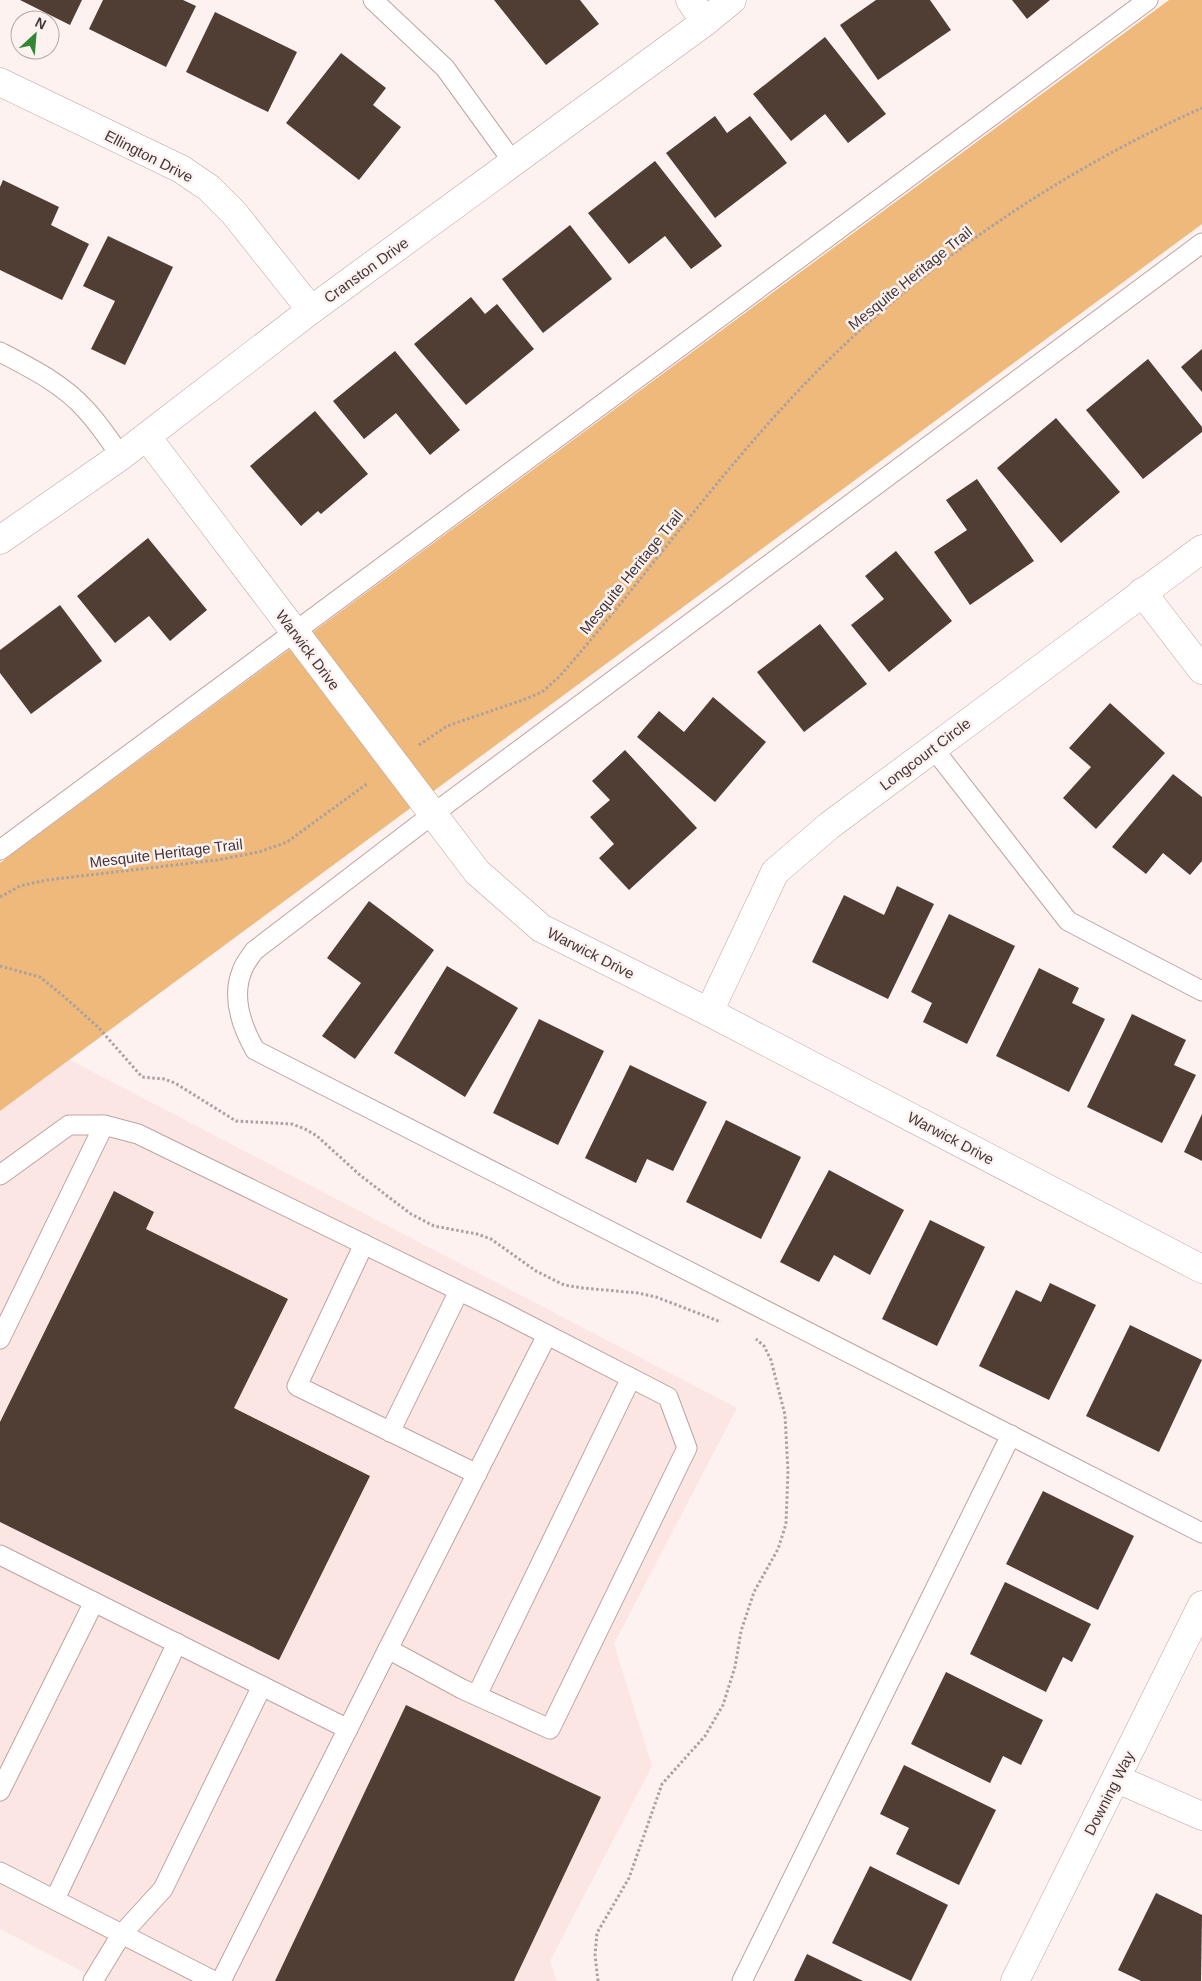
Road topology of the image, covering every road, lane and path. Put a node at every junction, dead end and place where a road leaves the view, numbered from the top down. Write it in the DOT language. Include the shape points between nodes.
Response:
graph roads {
  1 [pos="373,0"];
  2 [pos="690,0"];
  3 [pos="732,0"];
  4 [pos="1148,0"];
  5 [pos="705,22"];
  6 [pos="0,82"];
  7 [pos="1202,108"];
  8 [pos="513,162"];
  9 [pos="1202,243"];
  10 [pos="311,310"];
  11 [pos="0,352"];
  12 [pos="147,437"];
  13 [pos="121,456"];
  14 [pos="0,540"];
  15 [pos="1202,549"];
  16 [pos="1142,592"];
  17 [pos="294,632"];
  18 [pos="1202,670"];
  19 [pos="933,748"];
  20 [pos="394,763"];
  21 [pos="433,814"];
  22 [pos="0,850"];
  23 [pos="0,896"];
  24 [pos="1202,991"];
  25 [pos="709,1012"];
  26 [pos="104,1125"];
  27 [pos="0,1175"];
  28 [pos="364,1244"];
  29 [pos="1202,1269"];
  30 [pos="459,1291"];
  31 [pos="548,1335"];
  32 [pos="0,1339"];
  33 [pos="631,1378"];
  34 [pos="390,1432"];
  35 [pos="1011,1435"];
  36 [pos="477,1474"];
  37 [pos="1202,1533"];
  38 [pos="0,1556"];
  39 [pos="94,1602"];
  40 [pos="1202,1605"];
  41 [pos="177,1643"];
  42 [pos="388,1649"];
  43 [pos="262,1686"];
  44 [pos="477,1695"];
  45 [pos="348,1729"];
  46 [pos="1117,1779"];
  47 [pos="0,1792"];
  48 [pos="1202,1816"];
  49 [pos="0,1872"];
  50 [pos="55,1899"];
  51 [pos="121,1935"];
  52 [pos="93,1981"];
  53 [pos="214,1981"];
  54 [pos="221,1981"];
  55 [pos="742,1981"];
  56 [pos="1015,1981"];
  1 -- 8 [label="lane" via="445,68"];
  2 -- 5 [label="street"];
  3 -- 5 [label="street, Cranston Drive"];
  4 -- 17 [label="lane"];
  5 -- 8 [label="street, Cranston Drive"];
  6 -- 10 [label="street, Ellington Drive" via="181,169 209,188 234,213"];
  7 -- 20 [label="path, Mesquite Heritage Trail" via="1097,162 1008,215 911,287 859,332 786,404 558,677 542,692 447,726"];
  8 -- 10 [label="street, Cranston Drive"];
  9 -- 21 [label="lane"];
  10 -- 12 [label="street, Cranston Drive"];
  11 -- 13 [label="lane" via="52,380 72,395"];
  12 -- 13 [label="street, Cranston Drive"];
  12 -- 17 [label="street, Warwick Drive"];
  13 -- 14 [label="street, Cranston Drive"];
  15 -- 16 [label="street, Longcourt Circle"];
  16 -- 18 [label="street"];
  16 -- 19 [label="street, Longcourt Circle"];
  17 -- 20 [label="street, Warwick Drive"];
  17 -- 22 [label="lane"];
  19 -- 24 [label="lane" via="1068,921"];
  19 -- 25 [label="street, Longcourt Circle" via="830,825 775,872"];
  20 -- 21 [label="street, Warwick Drive"];
  20 -- 23 [label="path, Mesquite Heritage Trail" via="310,828 287,842 259,852 47,880 20,886"];
  21 -- 25 [label="street, Warwick Drive" via="477,872 541,928"];
  21 -- 35 [label="lane" via="254,951 241,972 237,1003 243,1029 255,1050"];
  25 -- 29 [label="street, Warwick Drive"];
  26 -- 27 [label="lane" via="69,1125"];
  26 -- 28 [label="lane" via="138,1134"];
  26 -- 32 [label="lane"];
  28 -- 30 [label="lane"];
  28 -- 34 [label="lane" via="297,1386"];
  30 -- 31 [label="lane"];
  30 -- 34 [label="lane"];
  31 -- 33 [label="lane"];
  31 -- 36 [label="lane"];
  33 -- 44 [label="lane"];
  33 -- 44 [label="lane" via="668,1397 687,1448 550,1729"];
  34 -- 36 [label="lane"];
  35 -- 37 [label="lane"];
  35 -- 55 [label="lane"];
  36 -- 42 [label="lane"];
  38 -- 39 [label="lane"];
  39 -- 41 [label="lane"];
  39 -- 47 [label="lane"];
  40 -- 46 [label="street, Downing Way"];
  41 -- 43 [label="lane"];
  41 -- 50 [label="lane"];
  42 -- 44 [label="lane"];
  42 -- 45 [label="lane"];
  43 -- 45 [label="lane"];
  43 -- 51 [label="lane" via="163,1889"];
  45 -- 54 [label="lane"];
  46 -- 48 [label="street"];
  46 -- 56 [label="street, Downing Way"];
  49 -- 50 [label="lane"];
  50 -- 51 [label="lane"];
  51 -- 52 [label="lane"];
  51 -- 53 [label="lane"];
}
